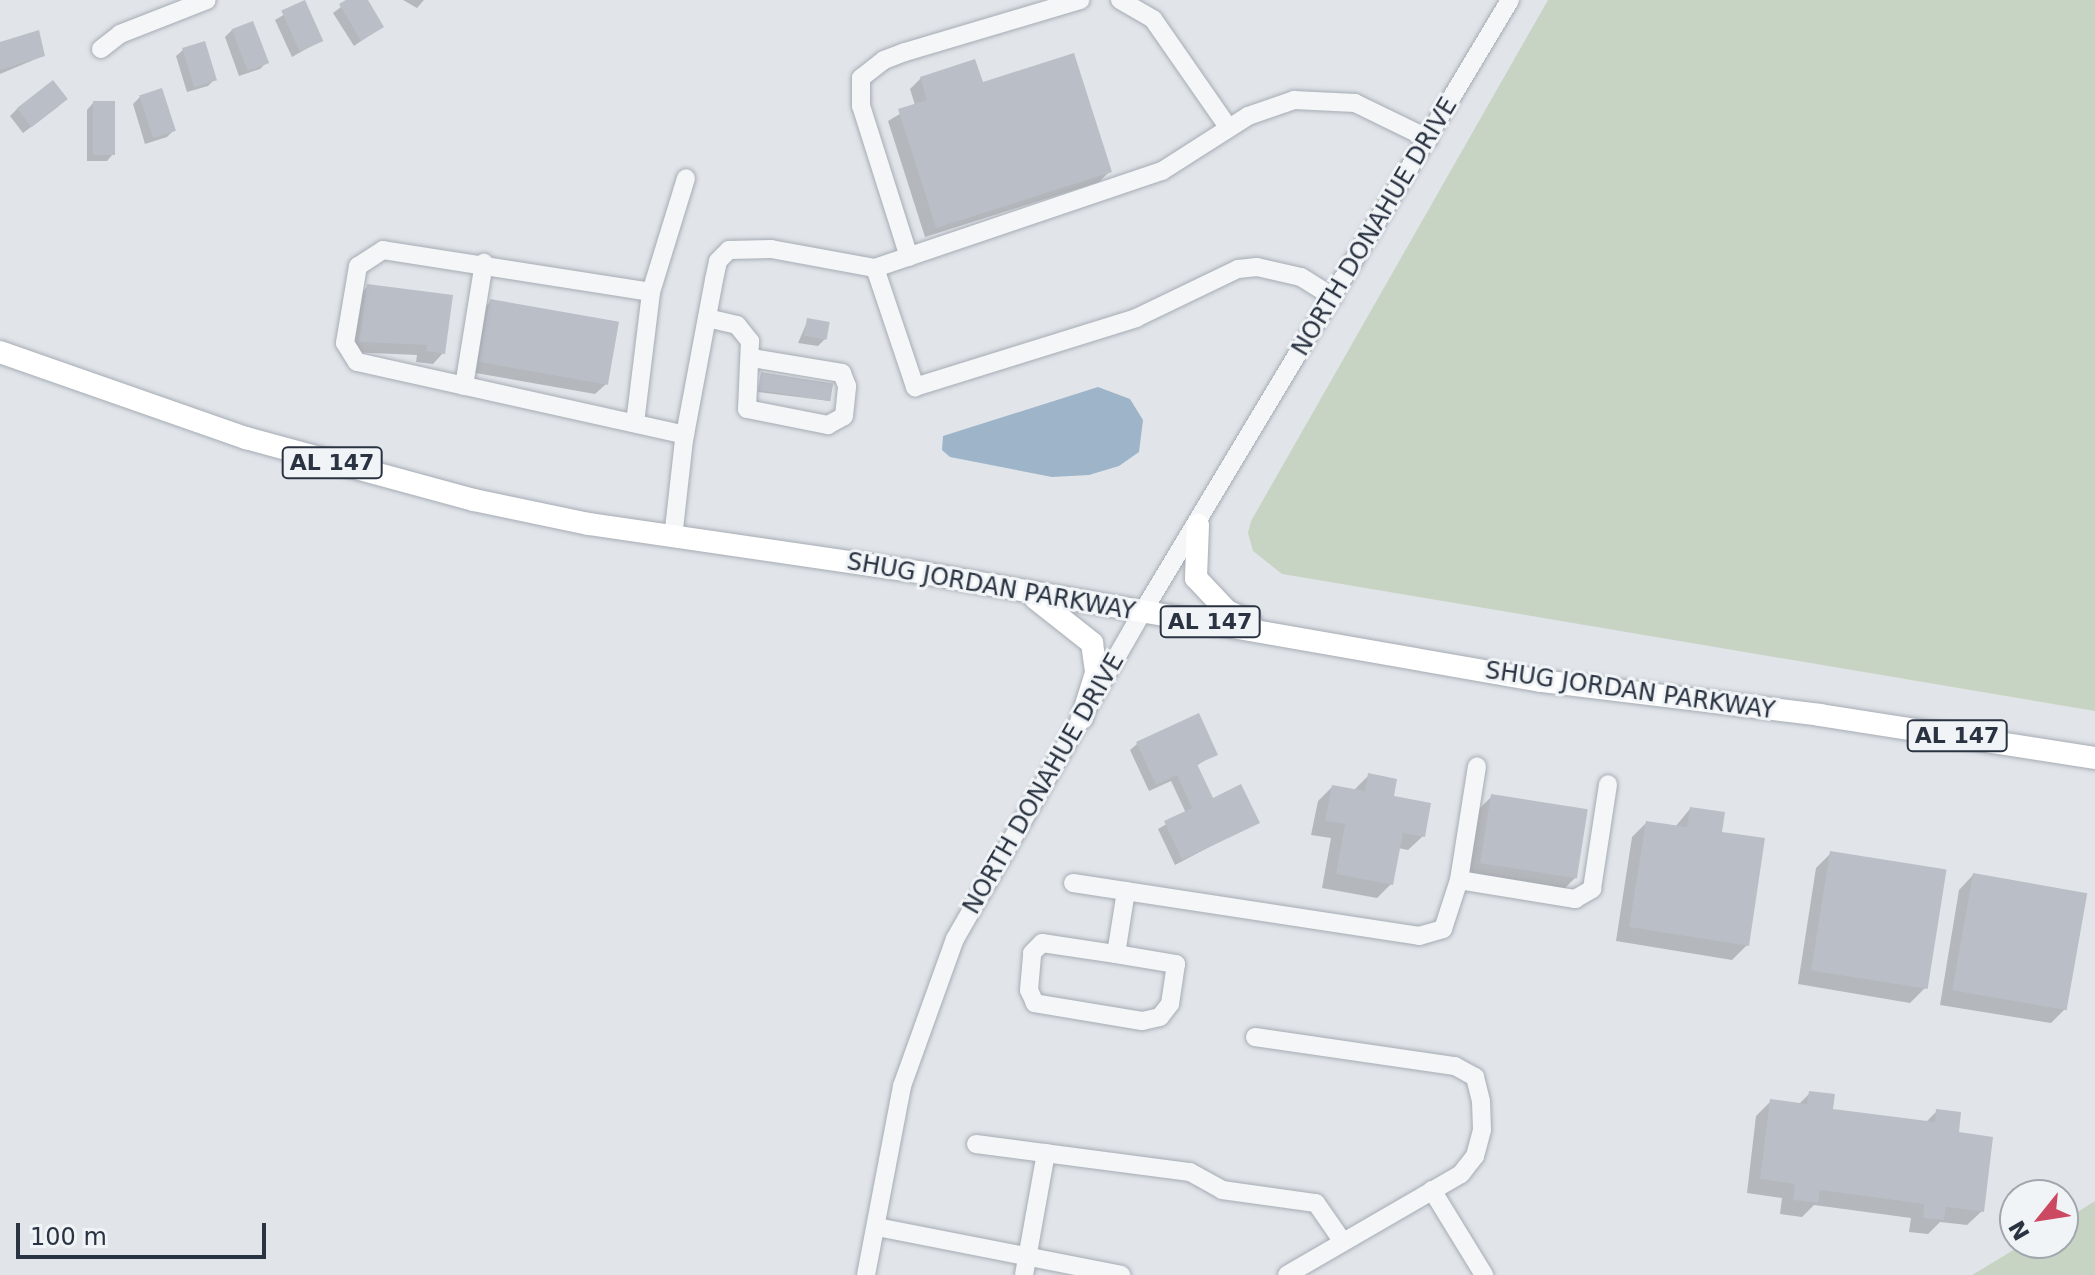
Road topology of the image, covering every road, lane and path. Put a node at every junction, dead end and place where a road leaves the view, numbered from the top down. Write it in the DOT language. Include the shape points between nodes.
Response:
graph roads {
  1 [pos="207,0"];
  2 [pos="1080,0"];
  3 [pos="1120,0"];
  4 [pos="1510,0"];
  5 [pos="101,49"];
  6 [pos="1228,127"];
  7 [pos="1429,139"];
  8 [pos="686,178"];
  9 [pos="909,257"];
  10 [pos="484,263"];
  11 [pos="875,268"];
  12 [pos="651,292"];
  13 [pos="1333,297"];
  14 [pos="707,318"];
  15 [pos="0,352"];
  16 [pos="751,358"];
  17 [pos="464,386"];
  18 [pos="635,423"];
  19 [pos="685,435"];
  20 [pos="1198,525"];
  21 [pos="673,538"];
  22 [pos="1027,592"];
  23 [pos="1142,613"];
  24 [pos="1278,634"];
  25 [pos="1082,718"];
  26 [pos="2095,758"];
  27 [pos="1477,766"];
  28 [pos="1608,784"];
  29 [pos="1459,880"];
  30 [pos="1073,883"];
  31 [pos="1126,891"];
  32 [pos="1116,954"];
  33 [pos="1255,1037"];
  34 [pos="976,1144"];
  35 [pos="1046,1153"];
  36 [pos="1432,1190"];
  37 [pos="877,1227"];
  38 [pos="1343,1242"];
  39 [pos="1026,1266"];
  40 [pos="866,1275"];
  41 [pos="1121,1275"];
  42 [pos="1289,1275"];
  43 [pos="1484,1275"];
  1 -- 5 [label="street" via="120,34"];
  2 -- 9 [label="street" via="905,52 861,78 861,106"];
  3 -- 6 [label="street" via="1153,19"];
  4 -- 7 [label="street, NORTH DONAHUE DRIVE"];
  6 -- 7 [label="street" via="1268,106 1321,99 1388,115"];
  6 -- 9 [label="street" via="1162,171"];
  7 -- 13 [label="street, NORTH DONAHUE DRIVE"];
  8 -- 12 [label="street"];
  9 -- 11 [label="street"];
  10 -- 12 [label="street"];
  10 -- 17 [label="street"];
  10 -- 17 [label="street" via="400,249 371,254 358,266 345,343 357,362"];
  11 -- 13 [label="street" via="915,387 1136,318 1238,269 1290,274"];
  11 -- 14 [label="street" via="742,246 718,261"];
  12 -- 18 [label="street"];
  13 -- 20 [label="street, NORTH DONAHUE DRIVE"];
  14 -- 16 [label="street" via="746,331"];
  14 -- 19 [label="street"];
  15 -- 21 [label="main road, SHUG JORDAN PARKWAY / AL 147" via="148,406 359,471 489,503"];
  16 -- 16 [label="street" via="842,373 847,386 844,416 828,425 753,413 745,403"];
  17 -- 18 [label="street"];
  18 -- 19 [label="street"];
  19 -- 21 [label="street"];
  20 -- 23 [label="street, NORTH DONAHUE DRIVE"];
  20 -- 24 [label="main road" via="1196,578 1209,596 1227,611"];
  21 -- 22 [label="main road, SHUG JORDAN PARKWAY / AL 147"];
  22 -- 23 [label="main road, SHUG JORDAN PARKWAY / AL 147"];
  22 -- 25 [label="main road" via="1092,643 1096,673"];
  23 -- 24 [label="main road, SHUG JORDAN PARKWAY / AL 147"];
  23 -- 25 [label="street, NORTH DONAHUE DRIVE"];
  24 -- 26 [label="main road, SHUG JORDAN PARKWAY / AL 147" via="1541,681 1820,715"];
  25 -- 37 [label="street, NORTH DONAHUE DRIVE" via="955,939 921,1022 902,1086"];
  27 -- 29 [label="street"];
  28 -- 29 [label="street" via="1592,889 1575,899"];
  29 -- 31 [label="street" via="1443,929 1419,936"];
  30 -- 31 [label="street"];
  31 -- 32 [label="street"];
  32 -- 32 [label="street" via="1042,943 1032,953 1029,990 1035,1003 1142,1021 1160,1017 1170,1004 1176,964"];
  33 -- 36 [label="street" via="1455,1066 1475,1077 1482,1130 1475,1156 1461,1174"];
  34 -- 35 [label="street"];
  35 -- 38 [label="street" via="1190,1172 1222,1190 1316,1203"];
  35 -- 39 [label="street"];
  36 -- 38 [label="street"];
  36 -- 43 [label="street"];
  37 -- 39 [label="street"];
  37 -- 40 [label="street, NORTH DONAHUE DRIVE"];
  38 -- 42 [label="street"];
  39 -- 41 [label="street"];
}
